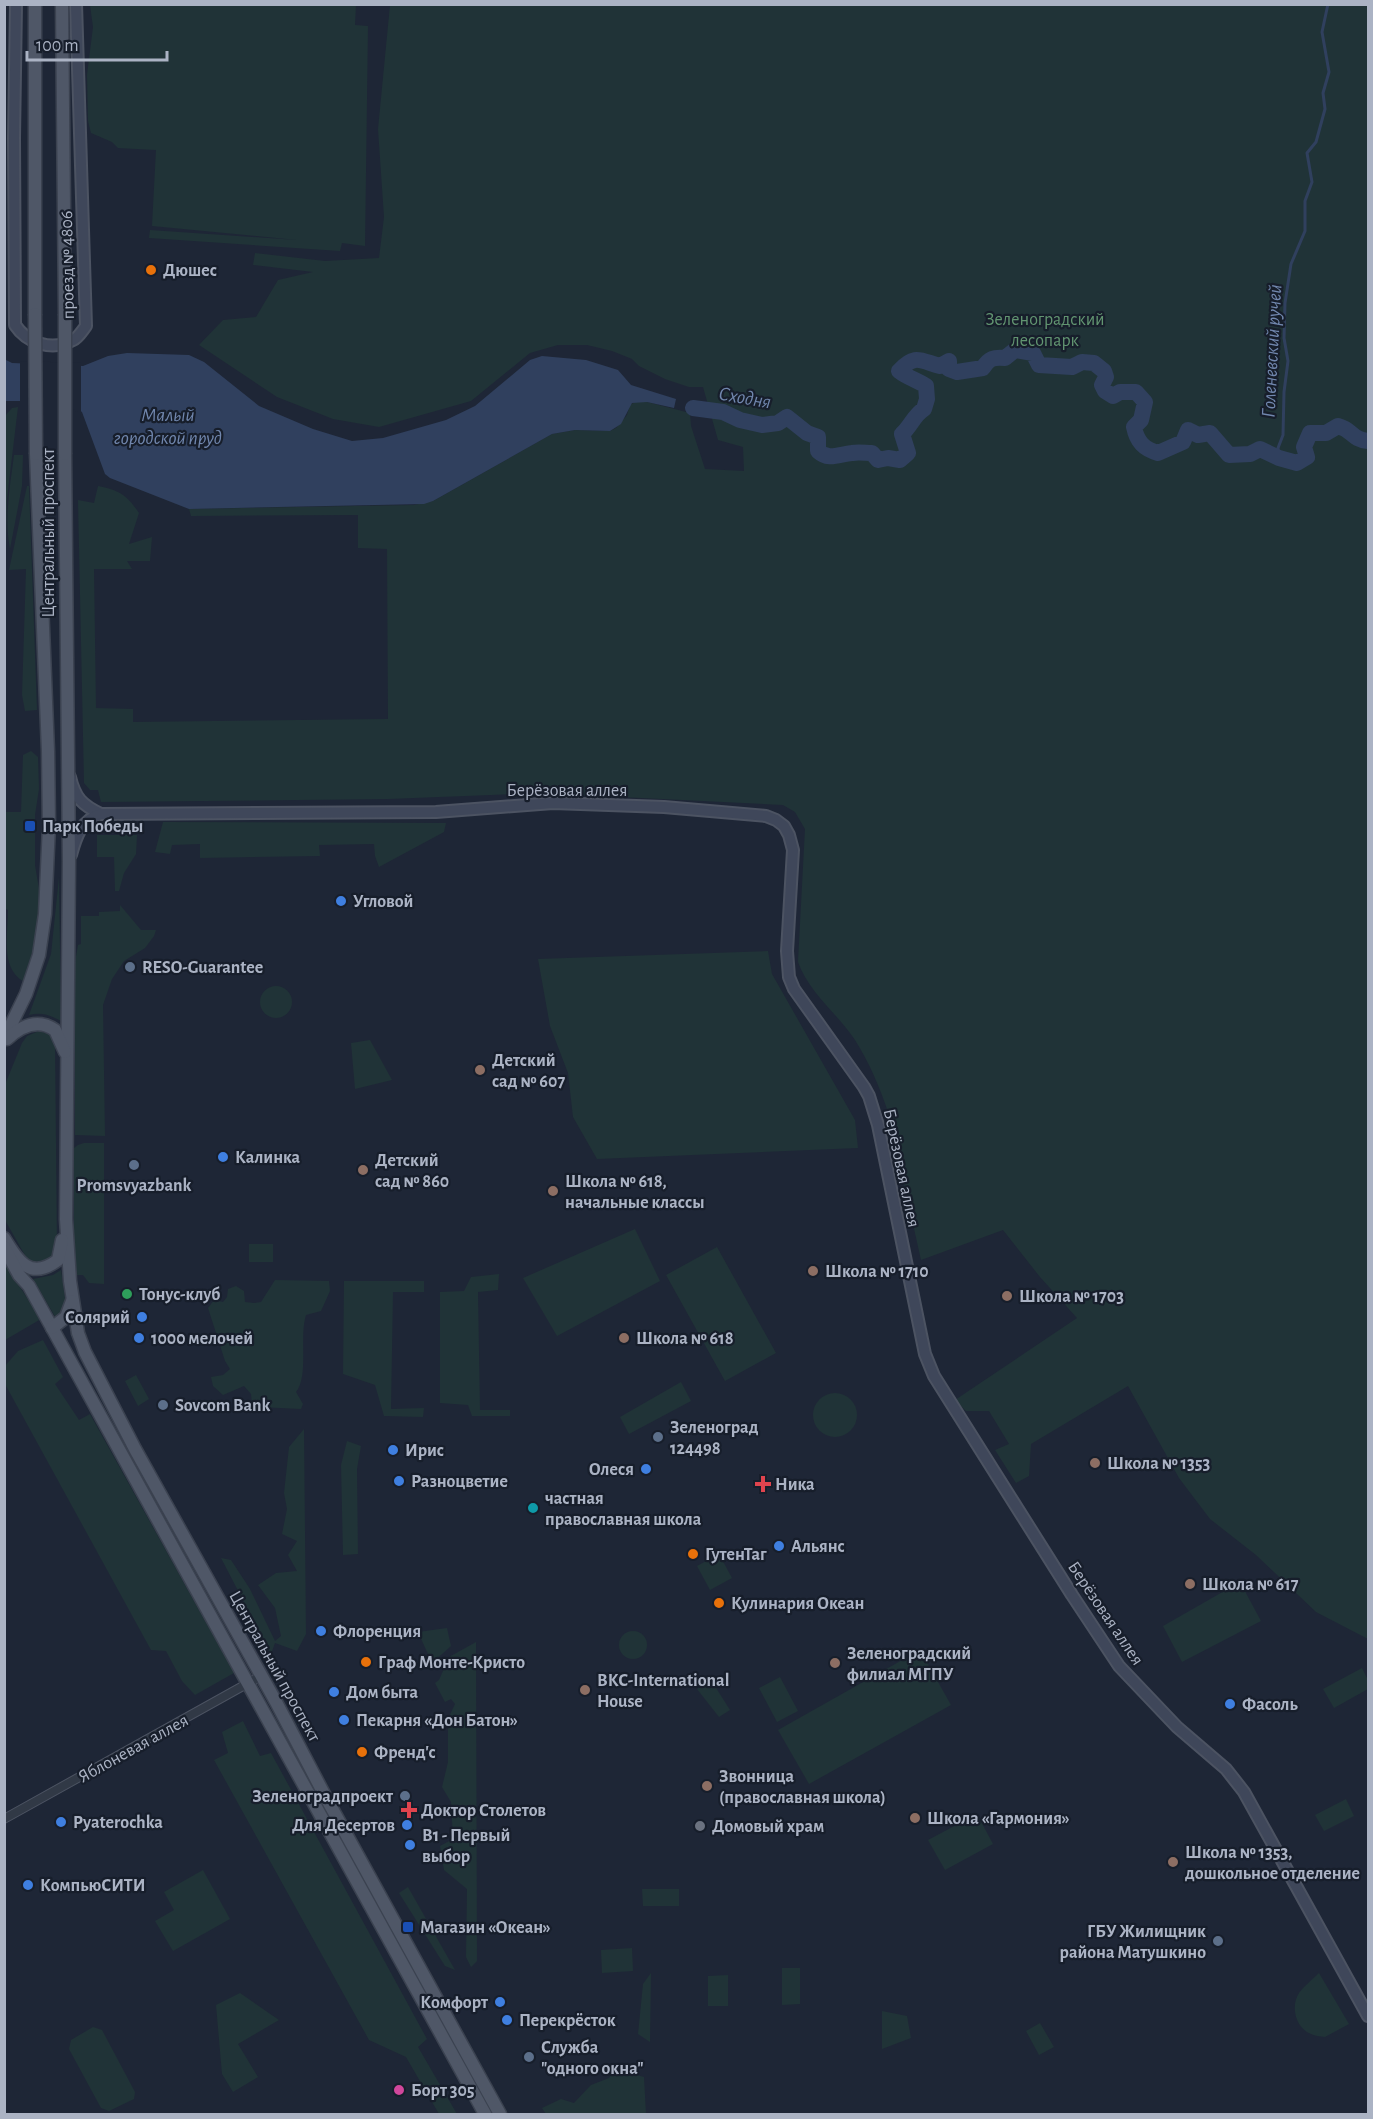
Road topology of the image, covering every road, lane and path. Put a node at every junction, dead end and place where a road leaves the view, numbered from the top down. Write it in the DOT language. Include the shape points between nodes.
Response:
graph roads {
  1 [pos="16,4"];
  2 [pos="35,4"];
  3 [pos="62,4"];
  4 [pos="76,4"];
  5 [pos="10,211"];
  6 [pos="68,766"];
  7 [pos="101,814"];
  8 [pos="69,861"];
  9 [pos="4,1040"];
  10 [pos="67,1062"];
  11 [pos="66,1219"];
  12 [pos="4,1238"];
  13 [pos="4,1247"];
  14 [pos="72,1299"];
  15 [pos="52,1328"];
  16 [pos="216,1595"];
  17 [pos="204,1602"];
  18 [pos="261,1676"];
  19 [pos="248,1684"];
  20 [pos="318,1797"];
  21 [pos="4,1819"];
  22 [pos="1368,2016"];
  23 [pos="485,2115"];
  24 [pos="500,2115"];
  1 -- 5 [label="street, проезд № 4806"];
  2 -- 9 [label="main road, Центральный проспект, bridge" via="36,454 49,825 39,956"];
  3 -- 6 [label="main road, Центральный проспект, bridge"];
  4 -- 5 [label="street, проезд № 4806" via="86,327 74,340 52,346 32,342 15,325"];
  6 -- 7 [label="street" via="79,799"];
  6 -- 8 [label="main road, Центральный проспект"];
  7 -- 8 [label="street" via="81,828"];
  7 -- 22 [label="street, Берёзовая аллея" via="436,812 575,803 755,814 784,826 793,850 789,977 869,1096 925,1354 934,1376 1119,1666 1177,1726 1226,1769 1244,1792"];
  8 -- 10 [label="main road, Центральный проспект"];
  9 -- 10 [label="main road, Центральный проспект" via="31,1024 49,1026 60,1038"];
  10 -- 11 [label="main road, Центральный проспект"];
  11 -- 12 [label="main road, Центральный проспект" via="58,1260 51,1266 27,1268 17,1260"];
  11 -- 14 [label="main road, Центральный проспект"];
  13 -- 15 [label="main road, Центральный проспект"];
  14 -- 15 [label="main road" via="66,1317"];
  14 -- 16 [label="main road, Центральный проспект" via="85,1352"];
  15 -- 17 [label="main road, Центральный проспект"];
  16 -- 17 [label="main road" via="211,1606"];
  16 -- 18 [label="main road, Центральный проспект"];
  17 -- 19 [label="main road, Центральный проспект"];
  18 -- 19 [label="street, Яблоневая аллея"];
  18 -- 20 [label="main road, Центральный проспект"];
  19 -- 20 [label="main road, Центральный проспект"];
  19 -- 21 [label="street, Яблоневая аллея"];
  20 -- 23 [label="main road, Центральный проспект"];
  20 -- 24 [label="main road, Центральный проспект"];
}
